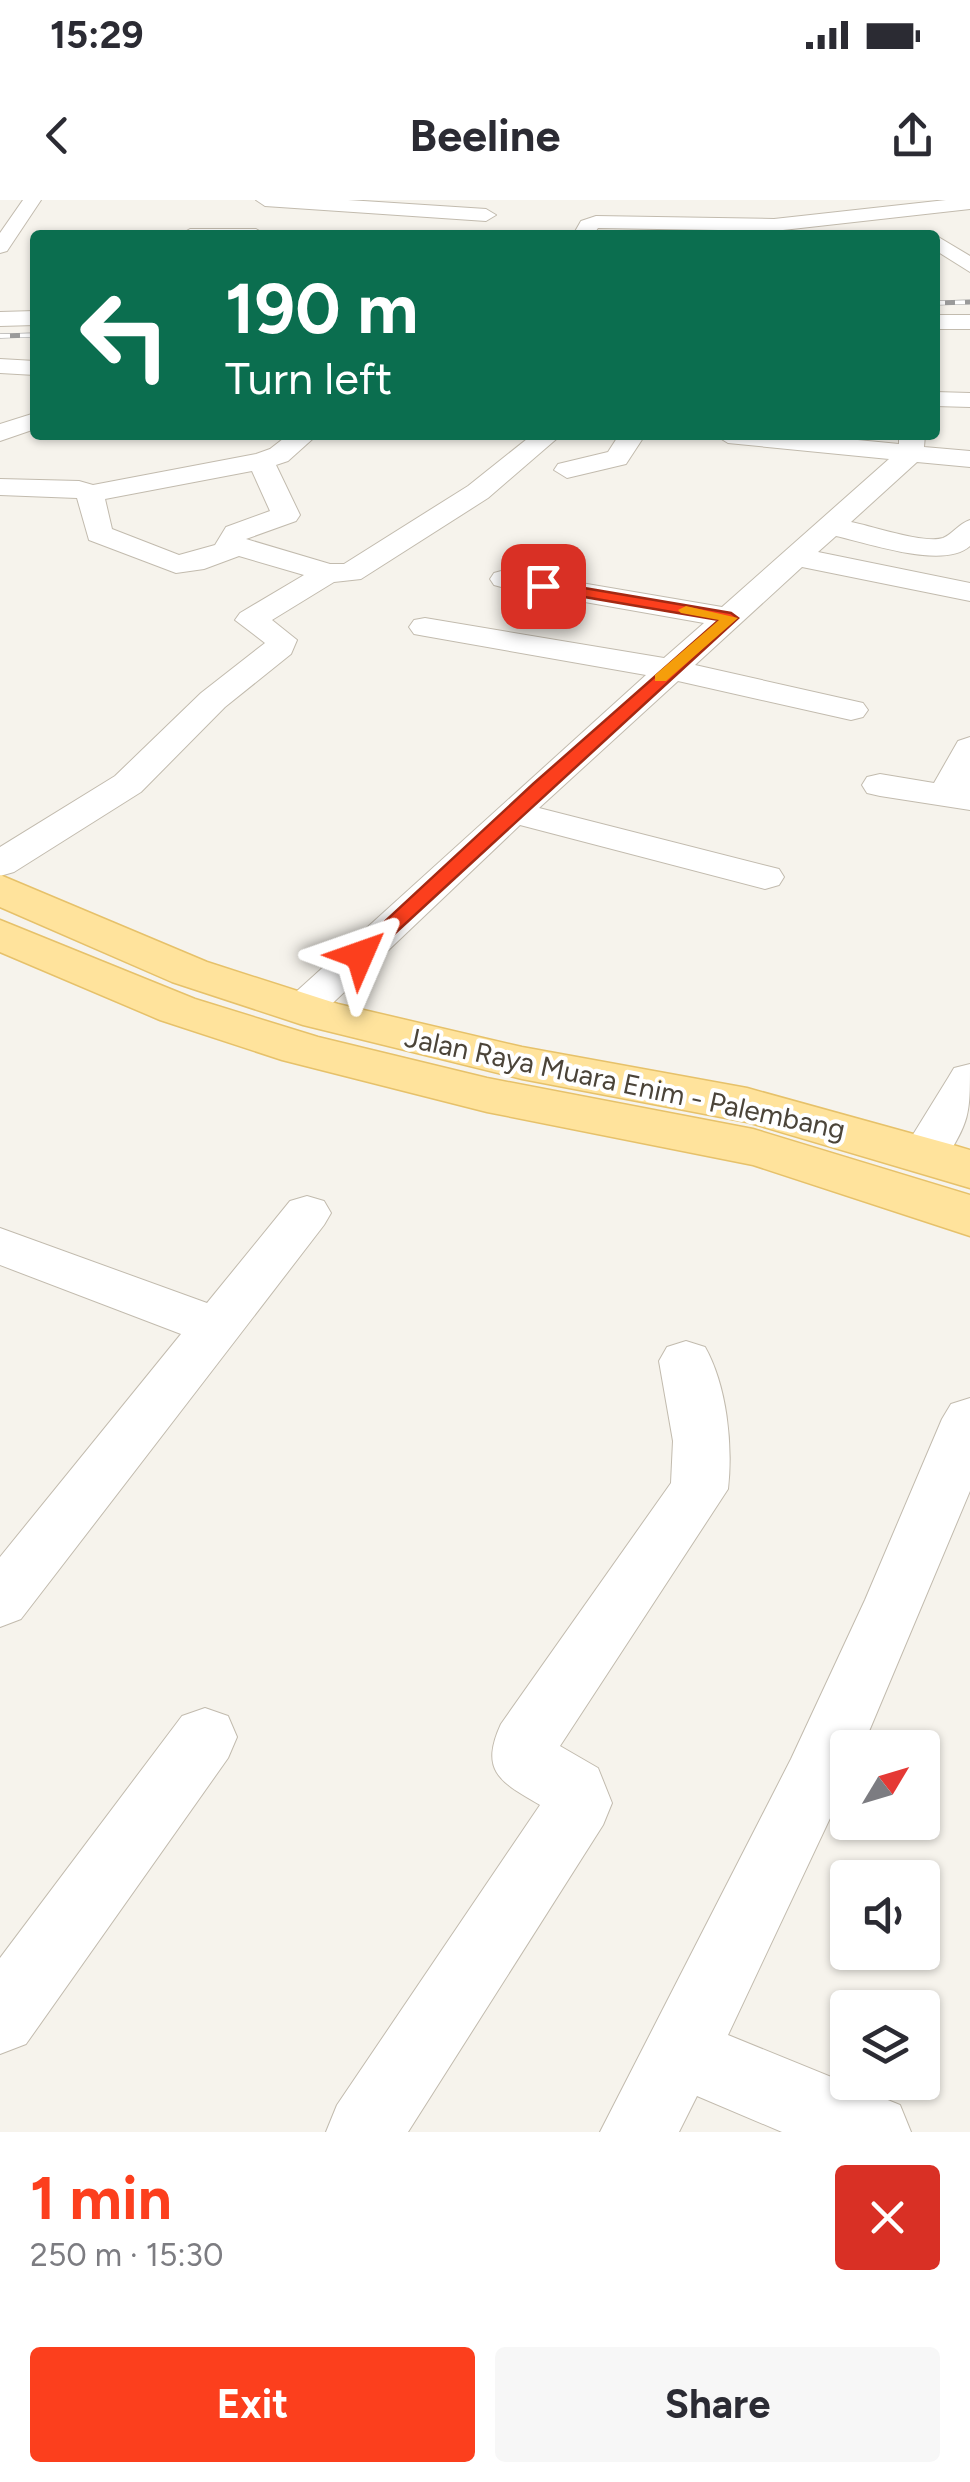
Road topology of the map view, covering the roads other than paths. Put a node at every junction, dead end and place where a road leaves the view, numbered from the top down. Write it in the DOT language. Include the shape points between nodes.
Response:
graph roads {
  1 [pos="32,200"];
  2 [pos="265,200"];
  3 [pos="970,203"];
  4 [pos="905,206"];
  5 [pos="369,211"];
  6 [pos="627,211"];
  7 [pos="486,215"];
  8 [pos="585,230"];
  9 [pos="923,230"];
  10 [pos="941,237"];
  11 [pos="26,245"];
  12 [pos="1,246"];
  13 [pos="940,269"];
  14 [pos="966,273"];
  15 [pos="30,318"];
  16 [pos="0,319"];
  17 [pos="940,322"];
  18 [pos="970,322"];
  19 [pos="0,366"];
  20 [pos="30,368"];
  21 [pos="940,399"];
  22 [pos="970,400"];
  23 [pos="30,424"];
  24 [pos="0,433"];
  25 [pos="298,440"];
  26 [pos="542,440"];
  27 [pos="629,440"];
  28 [pos="830,440"];
  29 [pos="912,444"];
  30 [pos="173,449"];
  31 [pos="970,460"];
  32 [pos="262,461"];
  33 [pos="222,468"];
  34 [pos="567,470"];
  35 [pos="0,487"];
  36 [pos="90,494"];
  37 [pos="831,526"];
  38 [pos="970,529"];
  39 [pos="230,548"];
  40 [pos="798,557"];
  41 [pos="328,572"];
  42 [pos="505,579"];
  43 [pos="970,592"];
  44 [pos="731,618"];
  45 [pos="426,628"];
  46 [pos="670,669"];
  47 [pos="851,710"];
  48 [pos="970,748"];
  49 [pos="880,784"];
  50 [pos="958,797"];
  51 [pos="513,812"];
  52 [pos="0,864"];
  53 [pos="766,877"];
  54 [pos="0,890"];
  55 [pos="0,934"];
  56 [pos="302,1009"];
  57 [pos="970,1078"];
  58 [pos="947,1162"];
  59 [pos="307,1214"];
  60 [pos="970,1216"];
  61 [pos="0,1246"];
  62 [pos="217,1327"];
  63 [pos="686,1361"];
  64 [pos="970,1419"];
  65 [pos="0,1600"];
  66 [pos="205,1737"];
  67 [pos="0,2018"];
  68 [pos="680,2052"];
  69 [pos="364,2132"];
  70 [pos="638,2132"];
  71 [pos="874,2132"];
  1 -- 12 [label="street"];
  2 -- 5 [label="street"];
  3 -- 4 [label="street"];
  4 -- 6 [label="street" via="774,225"];
  4 -- 9 [label="street"];
  5 -- 7 [label="street"];
  6 -- 8 [label="street"];
  10 -- 14 [label="street"];
  11 -- 12 [label="street"];
  13 -- 14 [label="street"];
  15 -- 16 [label="street"];
  17 -- 18 [label="street"];
  19 -- 20 [label="street"];
  21 -- 22 [label="street"];
  23 -- 24 [label="street"];
  25 -- 32 [label="street"];
  26 -- 41 [label="street" via="478,492 358,570"];
  27 -- 34 [label="street" via="617,458"];
  28 -- 29 [label="street"];
  29 -- 31 [label="street"];
  29 -- 37 [label="street"];
  30 -- 33 [label="street"];
  32 -- 33 [label="street"];
  32 -- 39 [label="street" via="286,515 236,533"];
  33 -- 36 [label="street"];
  35 -- 36 [label="street" via="80,488"];
  36 -- 39 [label="street" via="96,529 121,544 184,565"];
  37 -- 38 [label="street" via="932,548 954,545"];
  37 -- 40 [label="street"];
  39 -- 41 [label="street" via="246,546"];
  40 -- 43 [label="street"];
  40 -- 44 [label="street"];
  41 -- 52 [label="street" via="251,620 281,640 280,647 213,700 128,784"];
  42 -- 44 [label="street"];
  44 -- 46 [label="street"];
  45 -- 46 [label="street"];
  46 -- 47 [label="street"];
  46 -- 51 [label="street"];
  48 -- 50 [label="street"];
  49 -- 50 [label="street"];
  51 -- 53 [label="street"];
  51 -- 56 [label="street"];
  54 -- 56 [label="main road, Jalan Raya Muara Enim - Palembang" via="195,977"];
  55 -- 60 [label="main road, Jalan Raya Muara Enim - Palembang" via="270,1042 790,1157"];
  56 -- 58 [label="main road, Jalan Raya Muara Enim - Palembang" via="521,1063 806,1119"];
  57 -- 58 [label="street"];
  59 -- 62 [label="street"];
  61 -- 62 [label="street"];
  62 -- 65 [label="street"];
  63 -- 69 [label="street" via="701,1438 699,1489 524,1745 524,1760 575,1790 578,1803"];
  64 -- 68 [label="street" via="928,1526"];
  66 -- 67 [label="street"];
  68 -- 70 [label="street"];
  68 -- 71 [label="street"];
}
